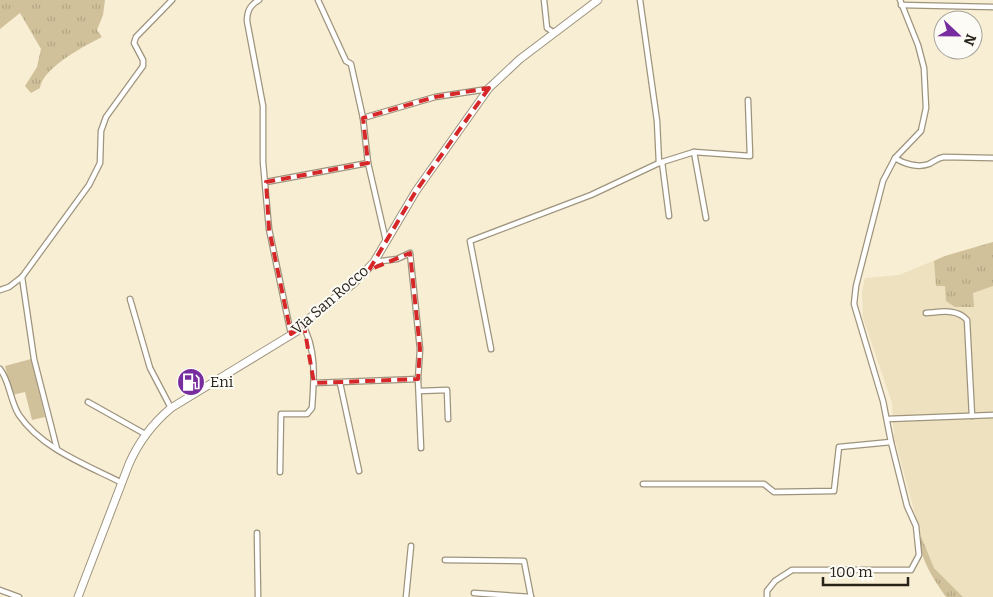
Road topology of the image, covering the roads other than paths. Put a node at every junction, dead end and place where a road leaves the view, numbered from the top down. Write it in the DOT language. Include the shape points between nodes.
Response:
graph roads {
  1 [pos="172,0"];
  2 [pos="259,0"];
  3 [pos="318,0"];
  4 [pos="544,0"];
  5 [pos="598,0"];
  6 [pos="640,0"];
  7 [pos="901,3"];
  8 [pos="993,6"];
  9 [pos="553,32"];
  10 [pos="489,88"];
  11 [pos="748,100"];
  12 [pos="363,118"];
  13 [pos="694,152"];
  14 [pos="896,158"];
  15 [pos="993,158"];
  16 [pos="368,163"];
  17 [pos="660,163"];
  18 [pos="266,182"];
  19 [pos="669,216"];
  20 [pos="706,218"];
  21 [pos="387,242"];
  22 [pos="374,262"];
  23 [pos="22,277"];
  24 [pos="0,290"];
  25 [pos="130,299"];
  26 [pos="926,313"];
  27 [pos="302,324"];
  28 [pos="291,334"];
  29 [pos="491,349"];
  30 [pos="0,369"];
  31 [pos="418,379"];
  32 [pos="314,383"];
  33 [pos="340,383"];
  34 [pos="419,390"];
  35 [pos="88,402"];
  36 [pos="171,408"];
  37 [pos="993,415"];
  38 [pos="972,416"];
  39 [pos="448,419"];
  40 [pos="887,419"];
  41 [pos="145,434"];
  42 [pos="891,442"];
  43 [pos="421,448"];
  44 [pos="57,449"];
  45 [pos="359,471"];
  46 [pos="280,472"];
  47 [pos="122,483"];
  48 [pos="643,484"];
  49 [pos="257,533"];
  50 [pos="411,546"];
  51 [pos="445,560"];
  52 [pos="0,590"];
  53 [pos="474,593"];
  54 [pos="19,597"];
  55 [pos="78,597"];
  56 [pos="258,597"];
  57 [pos="406,597"];
  58 [pos="531,597"];
  59 [pos="767,597"];
  1 -- 23 [label="street" via="136,37 134,43 143,66 106,117 101,131 100,163 89,185"];
  2 -- 18 [label="street" via="247,12 247,21 263,106"];
  3 -- 12 [label="street" via="346,61 351,64"];
  4 -- 9 [label="street" via="547,28"];
  5 -- 9 [label="street, Via San Rocco"];
  6 -- 17 [label="street"];
  7 -- 8 [label="street"];
  7 -- 14 [label="street" via="918,45 927,93 921,131"];
  9 -- 10 [label="street, Via San Rocco"];
  10 -- 12 [label="street" via="435,97"];
  10 -- 21 [label="street, Via San Rocco" via="416,191"];
  11 -- 13 [label="street" via="750,156"];
  12 -- 16 [label="street"];
  13 -- 17 [label="street"];
  13 -- 20 [label="street"];
  14 -- 15 [label="street" via="916,165 928,164 944,156"];
  14 -- 40 [label="street" via="883,181 854,304"];
  16 -- 18 [label="street"];
  16 -- 21 [label="street"];
  17 -- 19 [label="street"];
  17 -- 29 [label="street" via="591,195 470,241"];
  18 -- 28 [label="street" via="270,237"];
  21 -- 22 [label="street, Via San Rocco"];
  22 -- 27 [label="street, Via San Rocco" via="354,283"];
  22 -- 31 [label="street" via="410,253 420,349"];
  23 -- 24 [label="street"];
  23 -- 44 [label="street" via="34,359"];
  25 -- 36 [label="street" via="150,368"];
  26 -- 38 [label="street" via="951,311 967,320"];
  27 -- 28 [label="street, Via San Rocco"];
  27 -- 32 [label="street" via="309,339"];
  28 -- 36 [label="street, Via San Rocco"];
  30 -- 44 [label="street" via="21,417 33,433"];
  31 -- 33 [label="street"];
  31 -- 34 [label="street"];
  32 -- 33 [label="street"];
  32 -- 46 [label="street" via="310,411 282,414"];
  33 -- 45 [label="street"];
  34 -- 39 [label="street" via="447,390"];
  34 -- 43 [label="street"];
  35 -- 41 [label="street"];
  36 -- 41 [label="street, Via San Rocco"];
  37 -- 38 [label="street"];
  38 -- 40 [label="street"];
  40 -- 42 [label="street"];
  41 -- 47 [label="street, Via San Rocco"];
  42 -- 48 [label="street" via="839,447 834,491 774,492 764,484"];
  42 -- 59 [label="street" via="907,506 916,526 920,555 911,570 792,570 776,581 767,591"];
  44 -- 47 [label="street"];
  47 -- 55 [label="street, Via San Rocco"];
  49 -- 56 [label="street"];
  50 -- 57 [label="street"];
  51 -- 58 [label="street" via="524,561"];
  52 -- 54 [label="street"];
  53 -- 58 [label="street"];
}
